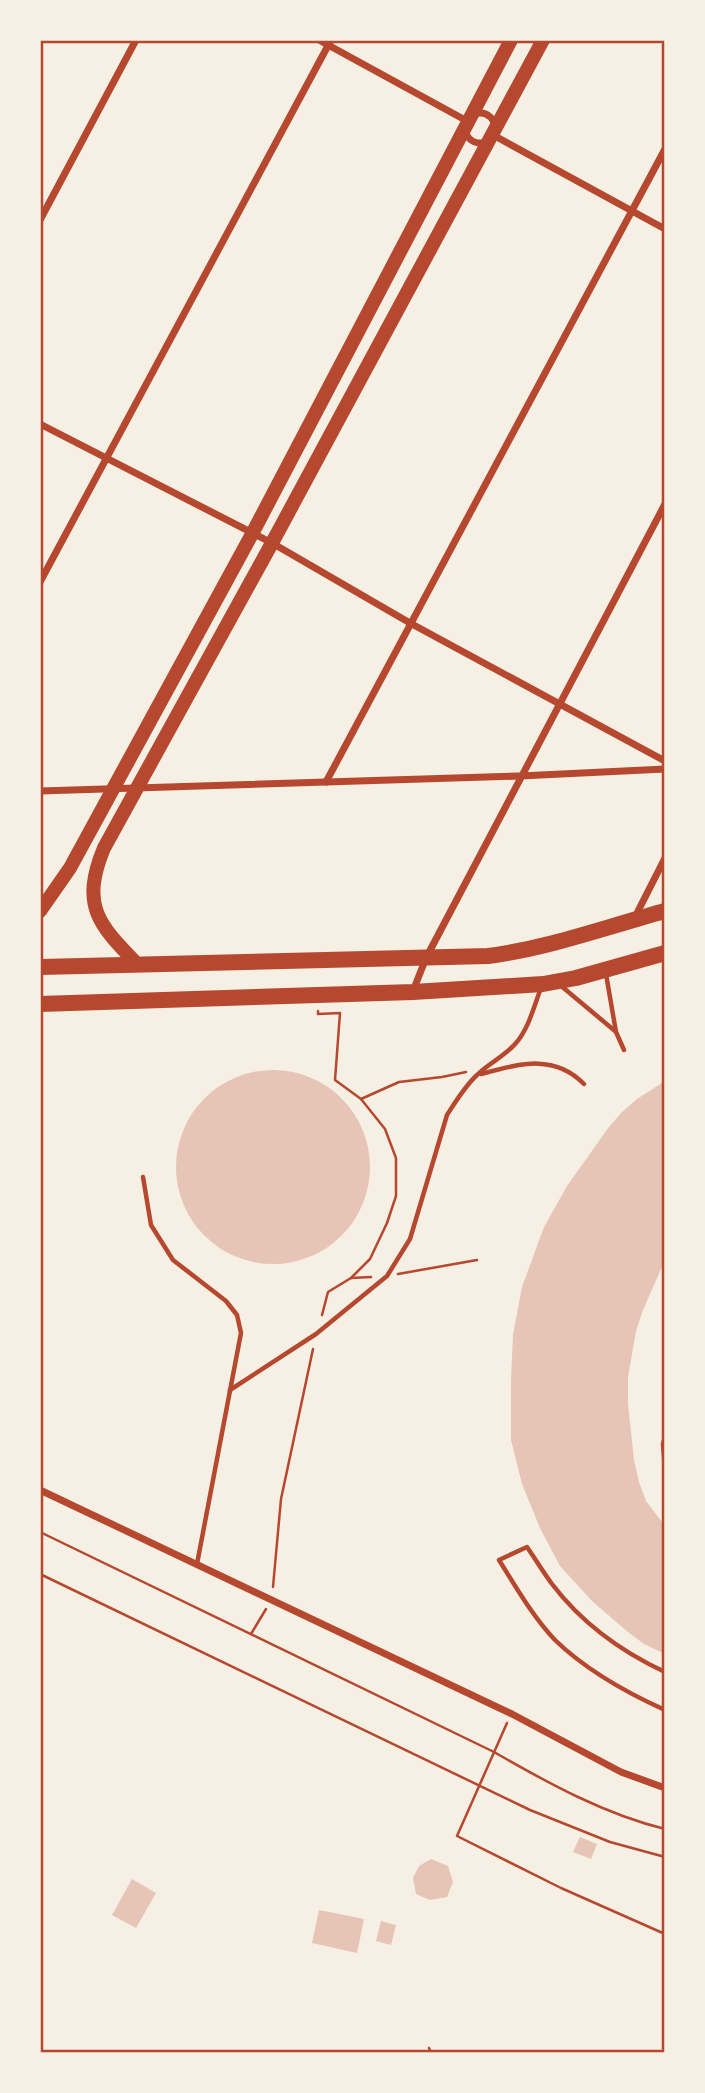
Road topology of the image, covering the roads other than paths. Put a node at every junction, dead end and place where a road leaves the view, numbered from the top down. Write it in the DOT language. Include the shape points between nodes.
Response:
graph roads {
  1 [pos="136,40"];
  2 [pos="319,40"];
  3 [pos="511,40"];
  4 [pos="543,40"];
  5 [pos="330,43"];
  6 [pos="467,121"];
  7 [pos="494,135"];
  8 [pos="665,149"];
  9 [pos="632,211"];
  10 [pos="40,220"];
  11 [pos="665,229"];
  12 [pos="40,424"];
  13 [pos="106,458"];
  14 [pos="665,504"];
  15 [pos="252,534"];
  16 [pos="272,543"];
  17 [pos="40,582"];
  18 [pos="410,623"];
  19 [pos="559,704"];
  20 [pos="665,761"];
  21 [pos="665,769"];
  22 [pos="520,776"];
  23 [pos="326,782"];
  24 [pos="112,789"];
  25 [pos="136,789"];
  26 [pos="40,791"];
  27 [pos="665,858"];
  28 [pos="40,911"];
  29 [pos="665,911"];
  30 [pos="634,919"];
  31 [pos="665,953"];
  32 [pos="426,958"];
  33 [pos="138,965"];
  34 [pos="40,967"];
  35 [pos="605,970"];
  36 [pos="549,983"];
  37 [pos="413,992"];
  38 [pos="40,1004"];
  39 [pos="616,1032"];
  40 [pos="624,1049"];
  41 [pos="477,1074"];
  42 [pos="584,1084"];
  43 [pos="143,1177"];
  44 [pos="230,1390"];
  45 [pos="665,1436"];
  46 [pos="665,1469"];
  47 [pos="40,1490"];
  48 [pos="197,1564"];
  49 [pos="665,1672"];
  50 [pos="665,1710"];
  51 [pos="665,1788"];
  1 -- 10 [label="street"];
  2 -- 5 [label="street"];
  3 -- 6 [label="main road"];
  4 -- 7 [label="main road"];
  5 -- 6 [label="street"];
  5 -- 13 [label="street"];
  6 -- 7 [label="street" via="476,114 487,115 494,124"];
  6 -- 7 [label="street" via="467,133 475,142"];
  6 -- 15 [label="main road"];
  7 -- 9 [label="street"];
  7 -- 16 [label="main road"];
  8 -- 9 [label="street"];
  9 -- 11 [label="street"];
  9 -- 18 [label="street"];
  12 -- 13 [label="street"];
  13 -- 15 [label="street"];
  13 -- 17 [label="street"];
  14 -- 19 [label="street"];
  15 -- 16 [label="street"];
  15 -- 24 [label="main road"];
  16 -- 18 [label="street"];
  16 -- 25 [label="main road"];
  18 -- 19 [label="street"];
  18 -- 23 [label="street"];
  19 -- 20 [label="street"];
  19 -- 22 [label="street"];
  21 -- 22 [label="street"];
  22 -- 23 [label="street"];
  22 -- 32 [label="street"];
  23 -- 25 [label="street"];
  24 -- 25 [label="street"];
  24 -- 26 [label="street"];
  24 -- 28 [label="main road"];
  25 -- 33 [label="main road" via="99,861 93,897 101,923"];
  27 -- 30 [label="street"];
  29 -- 30 [label="main road"];
  30 -- 32 [label="main road" via="518,952"];
  31 -- 35 [label="main road"];
  32 -- 33 [label="main road"];
  32 -- 37 [label="street"];
  33 -- 34 [label="main road"];
  35 -- 36 [label="main road"];
  35 -- 39 [label="lane"];
  36 -- 37 [label="main road"];
  36 -- 39 [label="lane"];
  36 -- 41 [label="lane" via="517,1042"];
  37 -- 38 [label="main road"];
  39 -- 40 [label="lane"];
  41 -- 42 [label="lane" via="538,1063 574,1073"];
  41 -- 44 [label="lane" via="447,1115 410,1239 387,1276 316,1334"];
  43 -- 44 [label="lane" via="151,1224 173,1260 237,1315 241,1333"];
  44 -- 48 [label="lane"];
  45 -- 46 [label="lane"];
  47 -- 48 [label="street"];
  48 -- 51 [label="street" via="512,1714 621,1772"];
  49 -- 50 [label="lane" via="589,1623 552,1584 527,1548 499,1560 554,1638 586,1667"];
}
